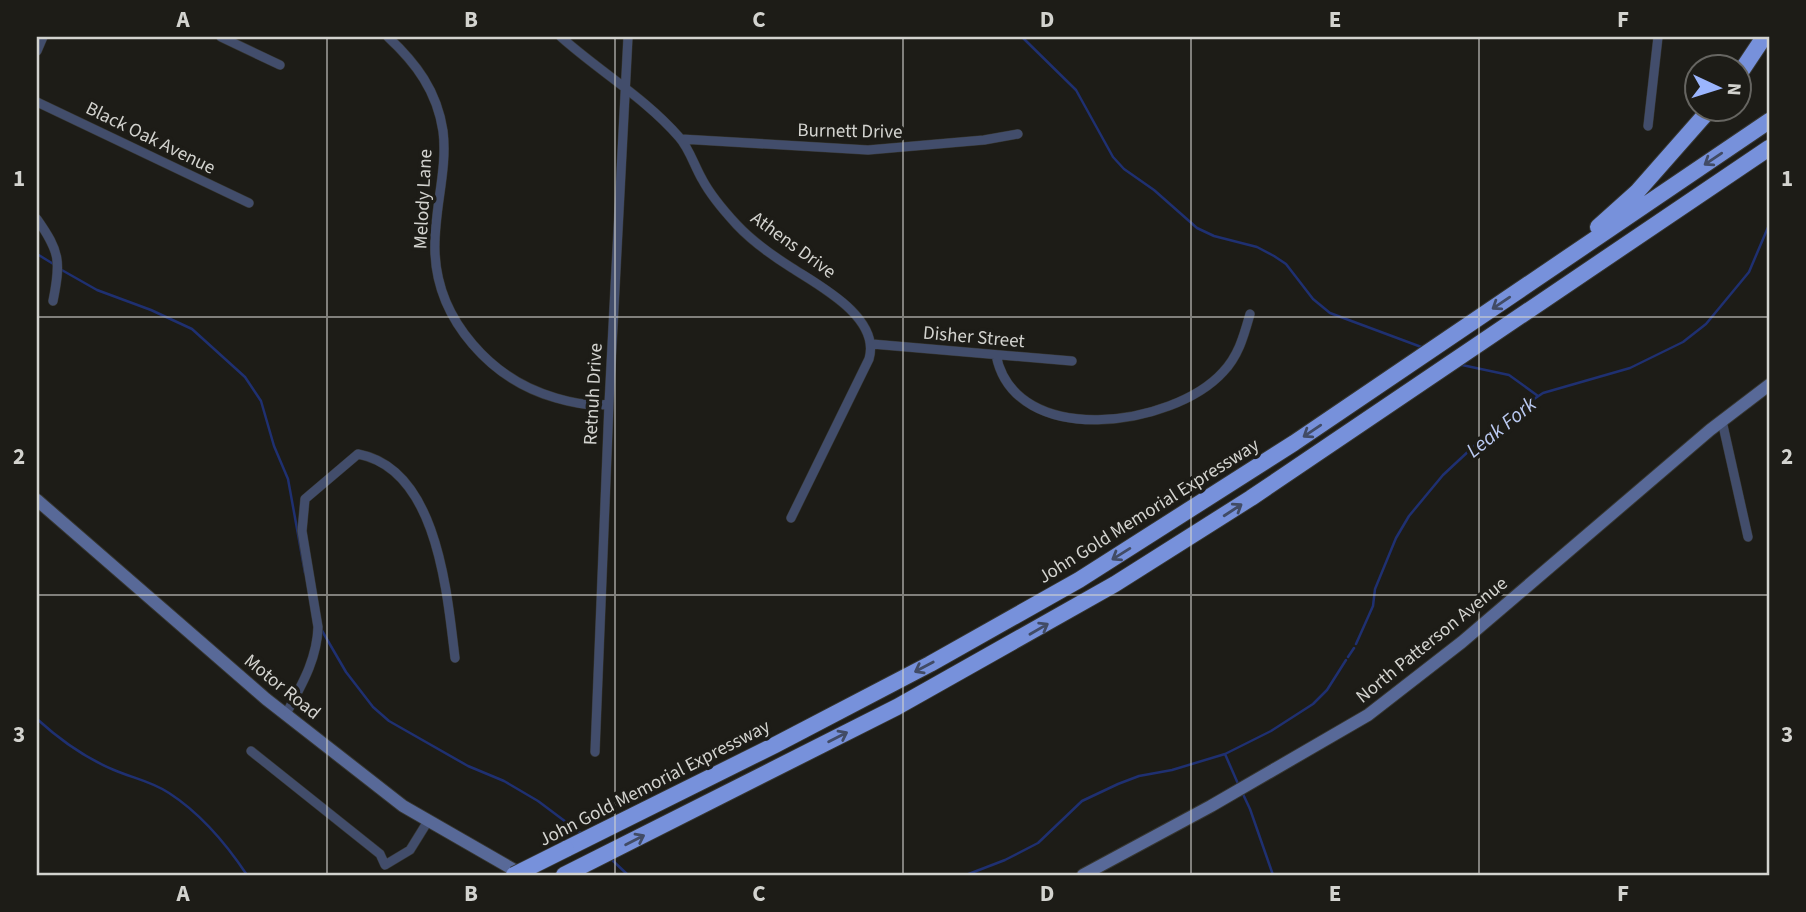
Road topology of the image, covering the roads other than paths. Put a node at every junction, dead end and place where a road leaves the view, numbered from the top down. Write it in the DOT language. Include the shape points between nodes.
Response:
graph roads {
  1 [pos="43,37"];
  2 [pos="221,37"];
  3 [pos="388,37"];
  4 [pos="561,37"];
  5 [pos="628,37"];
  6 [pos="1658,37"];
  7 [pos="1764,37"];
  8 [pos="37,51"];
  9 [pos="1754,52"];
  10 [pos="280,65"];
  11 [pos="625,88"];
  12 [pos="37,102"];
  13 [pos="1769,121"];
  14 [pos="1699,122"];
  15 [pos="1648,126"];
  16 [pos="1018,134"];
  17 [pos="681,139"];
  18 [pos="1769,148"];
  19 [pos="249,204"];
  20 [pos="37,219"];
  21 [pos="1557,264"];
  22 [pos="53,300"];
  23 [pos="1250,314"];
  24 [pos="872,344"];
  25 [pos="996,355"];
  26 [pos="1072,361"];
  27 [pos="1769,385"];
  28 [pos="608,404"];
  29 [pos="1722,421"];
  30 [pos="37,499"];
  31 [pos="791,518"];
  32 [pos="1748,537"];
  33 [pos="455,657"];
  34 [pos="286,714"];
  35 [pos="251,751"];
  36 [pos="596,752"];
  37 [pos="428,821"];
  38 [pos="569,873"];
  39 [pos="514,875"];
  40 [pos="524,875"];
  41 [pos="1083,875"];
  1 -- 8 [label="street"];
  2 -- 10 [label="street"];
  3 -- 28 [label="street, Melody Lane" via="419,69 430,88 443,132 435,252 441,287 454,317 475,347 510,379 567,401"];
  4 -- 11 [label="street, Athens Drive"];
  5 -- 11 [label="street, Retnuh Drive"];
  6 -- 15 [label="street"];
  7 -- 9 [label="highway"];
  11 -- 17 [label="street, Athens Drive"];
  11 -- 28 [label="street, Retnuh Drive"];
  12 -- 19 [label="street, Black Oak Avenue"];
  13 -- 21 [label="highway, John Gold Memorial Expressway, one-way"];
  14 -- 21 [label="highway" via="1637,192"];
  16 -- 17 [label="street, Burnett Drive" via="868,150"];
  17 -- 24 [label="street, Athens Drive" via="713,197 738,227 844,303"];
  38 -- 18 [label="highway, one-way" via="897,708 1115,584 1444,370"];
  20 -- 22 [label="street" via="58,258"];
  21 -- 39 [label="highway, John Gold Memorial Expressway, one-way, bridge" via="1283,450 1079,580 775,745"];
  23 -- 25 [label="street" via="1242,343 1223,373 1180,401 1128,417 1076,419 1035,408 1013,392 999,370"];
  24 -- 25 [label="street, Disher Street"];
  24 -- 31 [label="street" via="869,359"];
  25 -- 26 [label="street, Disher Street"];
  27 -- 29 [label="main road, North Patterson Avenue"];
  28 -- 36 [label="street, Retnuh Drive"];
  29 -- 32 [label="street"];
  29 -- 41 [label="main road, North Patterson Avenue" via="1462,642 1368,715"];
  30 -- 34 [label="main road, Motor Road"];
  33 -- 34 [label="street" via="447,591 429,520 388,467 358,454 305,499 302,531 318,640 311,667"];
  34 -- 37 [label="main road, Motor Road"];
  35 -- 37 [label="street" via="380,853 385,865 410,850"];
  37 -- 40 [label="main road, Motor Road"];
}
